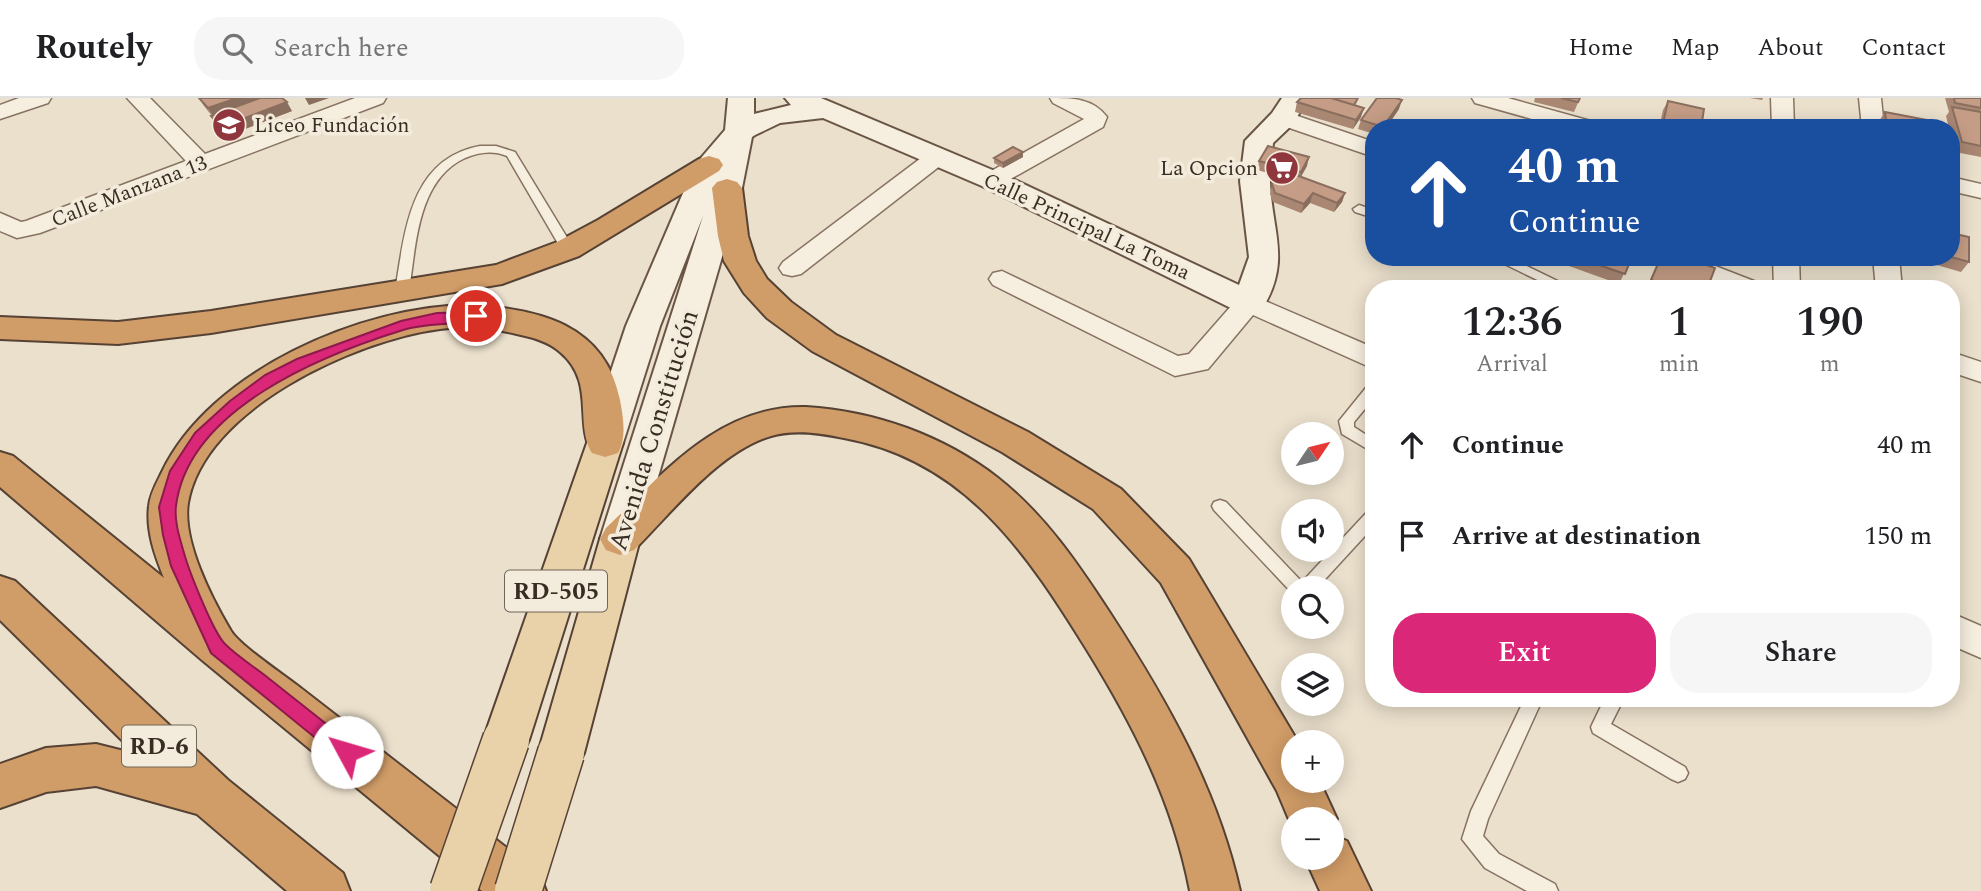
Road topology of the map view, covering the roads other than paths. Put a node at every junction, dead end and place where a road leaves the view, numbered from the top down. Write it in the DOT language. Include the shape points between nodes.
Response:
graph roads {
  1 [pos="40,98"];
  2 [pos="138,98"];
  3 [pos="375,98"];
  4 [pos="1062,98"];
  5 [pos="1483,98"];
  6 [pos="1782,98"];
  7 [pos="1870,98"];
  8 [pos="811,104"];
  9 [pos="1289,108"];
  10 [pos="0,111"];
  11 [pos="740,114"];
  12 [pos="1558,119"];
  13 [pos="1783,119"];
  14 [pos="1872,119"];
  15 [pos="1365,146"];
  16 [pos="937,157"];
  17 [pos="201,163"];
  18 [pos="718,177"];
  19 [pos="992,180"];
  20 [pos="1960,186"];
  21 [pos="1981,191"];
  22 [pos="1359,209"];
  23 [pos="1365,211"];
  24 [pos="0,221"];
  25 [pos="568,248"];
  26 [pos="1516,266"];
  27 [pos="1690,266"];
  28 [pos="792,268"];
  29 [pos="1002,279"];
  30 [pos="1548,280"];
  31 [pos="1727,280"];
  32 [pos="402,291"];
  33 [pos="1249,303"];
  34 [pos="0,328"];
  35 [pos="1365,355"];
  36 [pos="1960,365"];
  37 [pos="1981,372"];
  38 [pos="1365,399"];
  39 [pos="1365,441"];
  40 [pos="605,443"];
  41 [pos="0,466"];
  42 [pos="1220,506"];
  43 [pos="1365,525"];
  44 [pos="620,539"];
  45 [pos="1286,576"];
  46 [pos="1318,576"];
  47 [pos="0,593"];
  48 [pos="1960,632"];
  49 [pos="1981,643"];
  50 [pos="217,648"];
  51 [pos="1530,707"];
  52 [pos="1610,707"];
  53 [pos="1281,755"];
  54 [pos="1678,772"];
  55 [pos="0,786"];
  56 [pos="211,796"];
  57 [pos="1336,870"];
  58 [pos="325,891"];
  59 [pos="453,891"];
  60 [pos="520,891"];
  61 [pos="1215,891"];
  62 [pos="1346,891"];
  63 [pos="1548,891"];
  1 -- 10 [label="street"];
  2 -- 17 [label="street"];
  3 -- 17 [label="street, Calle Manzana 13"];
  4 -- 19 [label="street" via="1091,111 1095,122"];
  5 -- 12 [label="street"];
  6 -- 13 [label="street"];
  7 -- 14 [label="street"];
  8 -- 11 [label="street" via="783,114"];
  8 -- 16 [label="street, Calle Principal La Toma"];
  9 -- 15 [label="street"];
  9 -- 33 [label="street" via="1259,142 1255,181 1265,257"];
  11 -- 18 [label="street, Avenida Constitución / RD-505"];
  16 -- 19 [label="street, Calle Principal La Toma"];
  16 -- 28 [label="street"];
  17 -- 24 [label="street, Calle Manzana 13" via="32,228 17,230"];
  18 -- 25 [label="highway"];
  18 -- 40 [label="street, Avenida Constitución / RD-505" via="643,326"];
  18 -- 44 [label="street, Avenida Constitución / RD-505"];
  18 -- 53 [label="highway" via="740,261 755,286 779,310 824,343 1015,442 1107,499 1175,571"];
  19 -- 33 [label="street, Calle Principal La Toma"];
  20 -- 21 [label="street"];
  22 -- 23 [label="lane"];
  25 -- 32 [label="highway" via="502,274"];
  25 -- 32 [label="lane" via="511,155 501,149 479,149 456,156 431,178 419,205"];
  26 -- 30 [label="lane"];
  27 -- 31 [label="street"];
  29 -- 33 [label="street" via="1175,366 1198,362"];
  32 -- 34 [label="highway" via="118,332"];
  33 -- 35 [label="street, Calle Principal La Toma"];
  36 -- 37 [label="street"];
  38 -- 39 [label="lane" via="1346,421 1347,430"];
  40 -- 50 [label="highway" via="604,403 593,371 578,348 551,331 512,321 476,316 401,325 271,379 200,436 178,471 167,507 179,566"];
  40 -- 59 [label="main road, Avenida Constitución / RD-505, bridge"];
  41 -- 50 [label="highway"];
  42 -- 45 [label="lane"];
  43 -- 46 [label="lane"];
  44 -- 60 [label="main road, Avenida Constitución / RD-505, bridge"];
  44 -- 61 [label="highway" via="714,450 759,425 806,419 866,427 905,440 947,464 983,487 1019,519 1071,589 1147,707 1210,859"];
  47 -- 56 [label="highway, RD-6"];
  48 -- 49 [label="street"];
  50 -- 60 [label="highway"];
  51 -- 63 [label="lane" via="1472,838 1492,861"];
  52 -- 54 [label="lane" via="1600,727"];
  55 -- 56 [label="highway" via="47,770 96,765"];
  56 -- 58 [label="highway, RD-6"];
  57 -- 62 [label="highway"];
}
